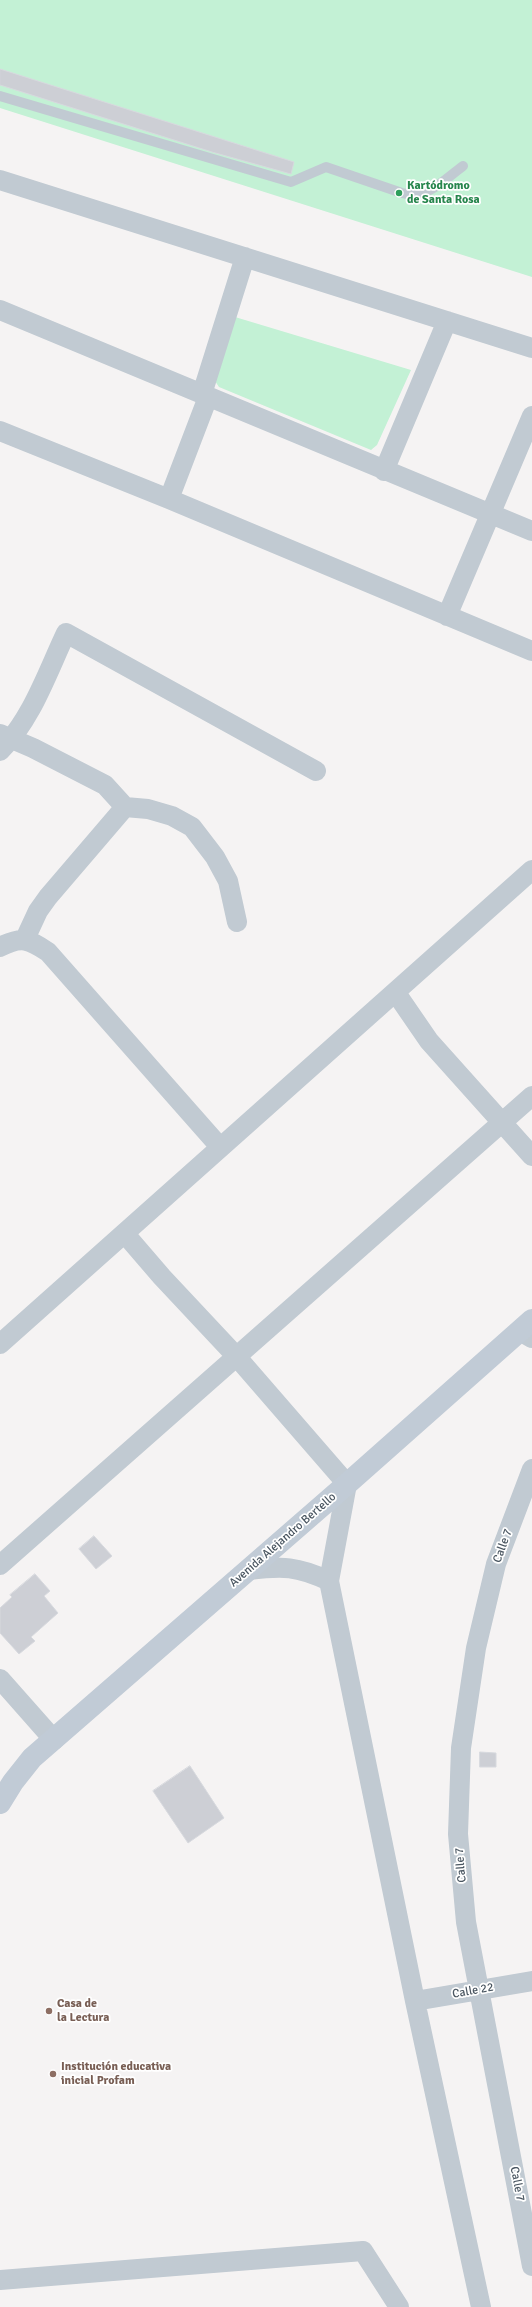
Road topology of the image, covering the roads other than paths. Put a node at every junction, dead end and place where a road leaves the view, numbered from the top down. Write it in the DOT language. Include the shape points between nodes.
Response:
graph roads {
  1 [pos="0,96"];
  2 [pos="463,166"];
  3 [pos="0,180"];
  4 [pos="245,257"];
  5 [pos="0,310"];
  6 [pos="447,321"];
  7 [pos="532,348"];
  8 [pos="205,395"];
  9 [pos="532,416"];
  10 [pos="0,431"];
  11 [pos="384,470"];
  12 [pos="169,499"];
  13 [pos="491,513"];
  14 [pos="532,531"];
  15 [pos="447,616"];
  16 [pos="532,651"];
  17 [pos="4,741"];
  18 [pos="316,771"];
  19 [pos="125,807"];
  20 [pos="532,870"];
  21 [pos="237,922"];
  22 [pos="25,939"];
  23 [pos="0,947"];
  24 [pos="396,993"];
  25 [pos="532,1096"];
  26 [pos="502,1122"];
  27 [pos="220,1147"];
  28 [pos="532,1156"];
  29 [pos="125,1234"];
  30 [pos="528,1330"];
  31 [pos="0,1344"];
  32 [pos="236,1356"];
  33 [pos="532,1469"];
  34 [pos="347,1484"];
  35 [pos="0,1565"];
  36 [pos="249,1570"];
  37 [pos="329,1581"];
  38 [pos="0,1679"];
  39 [pos="54,1740"];
  40 [pos="32,1758"];
  41 [pos="0,1772"];
  42 [pos="0,1804"];
  43 [pos="532,1981"];
  44 [pos="480,1990"];
  45 [pos="414,2001"];
  46 [pos="532,2266"];
  47 [pos="0,2280"];
  48 [pos="399,2307"];
  49 [pos="481,2307"];
  1 -- 2 [label="lane" via="291,182 326,167 414,195 428,192"];
  3 -- 4 [label="street"];
  4 -- 6 [label="street"];
  4 -- 8 [label="street"];
  5 -- 8 [label="street"];
  6 -- 7 [label="street"];
  6 -- 11 [label="street"];
  8 -- 11 [label="street"];
  8 -- 12 [label="street"];
  9 -- 13 [label="street"];
  10 -- 12 [label="street"];
  11 -- 13 [label="street"];
  12 -- 15 [label="street"];
  13 -- 14 [label="street"];
  13 -- 15 [label="street"];
  15 -- 16 [label="street"];
  17 -- 18 [label="street" via="28,713 66,633"];
  17 -- 19 [label="street" via="105,785"];
  19 -- 21 [label="street" via="166,814 192,826 215,857 228,881"];
  19 -- 22 [label="street" via="48,897 38,911"];
  20 -- 24 [label="street"];
  22 -- 23 [label="street" via="9,942"];
  22 -- 27 [label="street" via="48,952"];
  24 -- 26 [label="street" via="429,1041"];
  24 -- 27 [label="street"];
  25 -- 26 [label="street"];
  26 -- 28 [label="street"];
  26 -- 32 [label="street"];
  27 -- 29 [label="street"];
  29 -- 31 [label="street"];
  29 -- 32 [label="street"];
  30 -- 34 [label="main road, Avenida Alejandro Bertello"];
  32 -- 34 [label="street"];
  32 -- 35 [label="street"];
  33 -- 44 [label="street, Calle 7" via="496,1564 476,1648 461,1748 458,1834 466,1922"];
  34 -- 36 [label="main road, Avenida Alejandro Bertello"];
  34 -- 37 [label="street"];
  36 -- 37 [label="street" via="278,1566 304,1569"];
  36 -- 39 [label="main road, Avenida Alejandro Bertello"];
  37 -- 45 [label="street"];
  38 -- 39 [label="street"];
  39 -- 40 [label="main road, Avenida Alejandro Bertello"];
  40 -- 41 [label="main road, Avenida Alejandro Bertello"];
  40 -- 42 [label="main road, Avenida Alejandro Bertello"];
  43 -- 44 [label="street, Calle 22"];
  44 -- 45 [label="street, Calle 22"];
  44 -- 46 [label="street, Calle 7"];
  45 -- 49 [label="street"];
  47 -- 48 [label="street" via="363,2251"];
}
